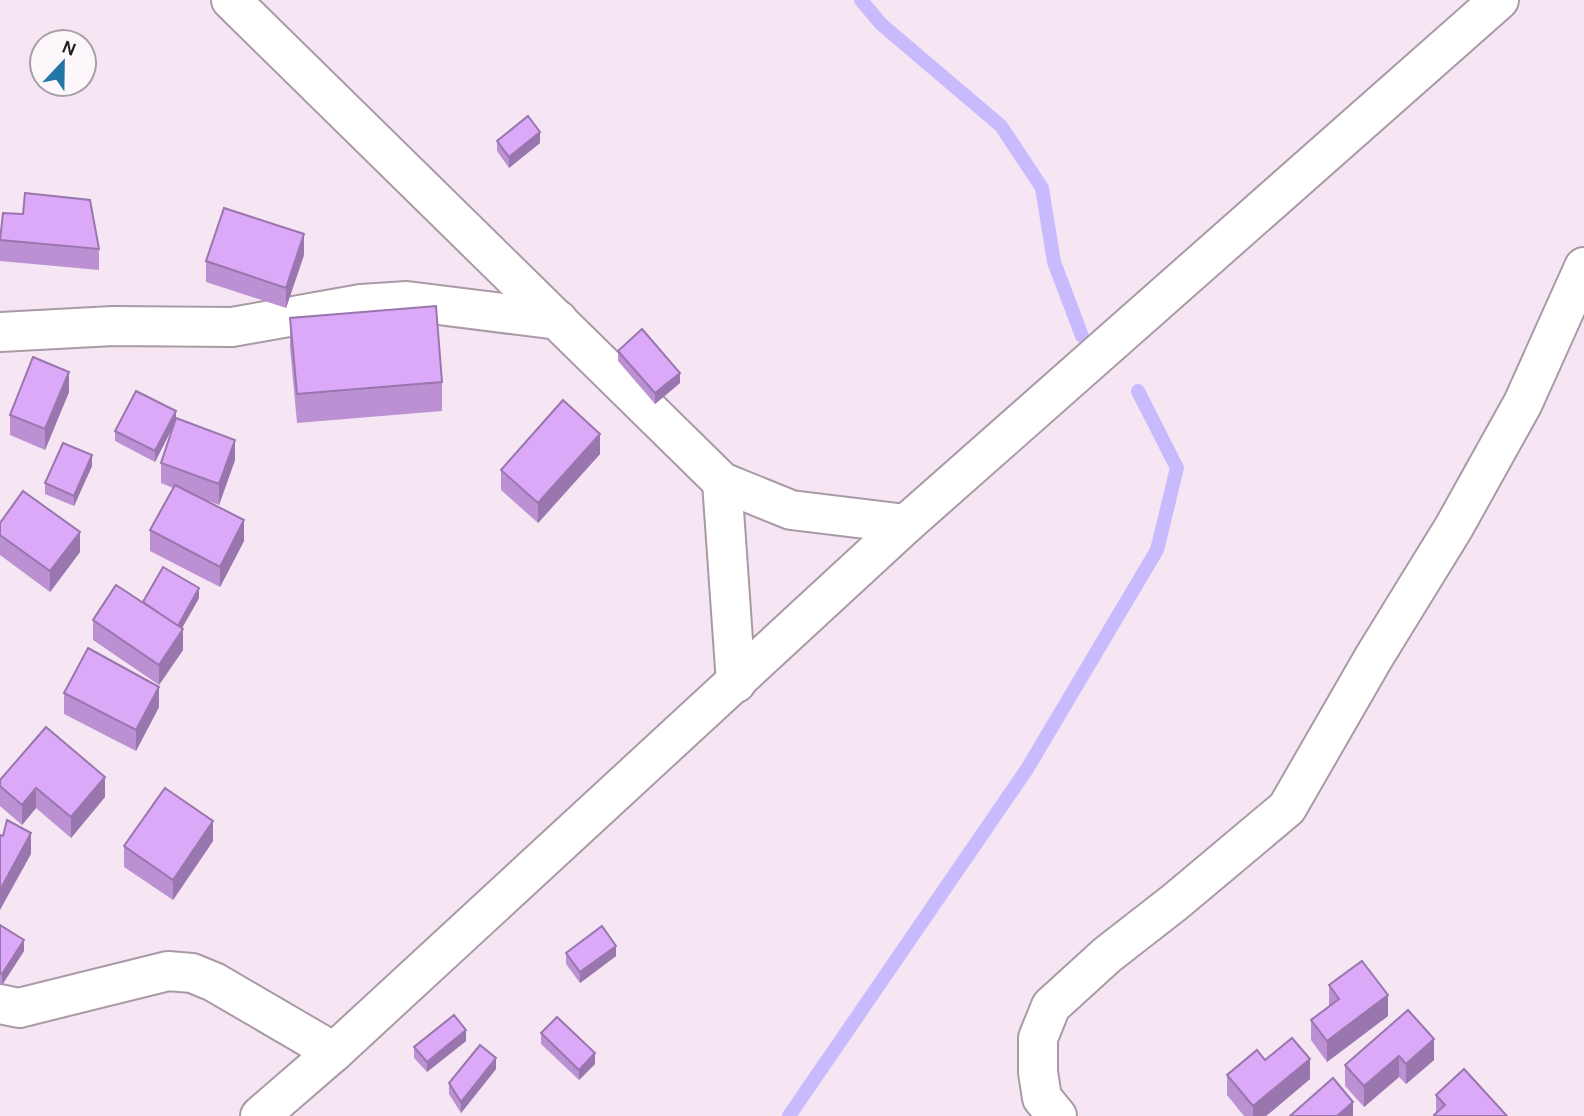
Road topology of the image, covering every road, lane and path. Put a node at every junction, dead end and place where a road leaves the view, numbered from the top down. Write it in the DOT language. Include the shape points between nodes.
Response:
graph roads {
  1 [pos="231,0"];
  2 [pos="1499,0"];
  3 [pos="1584,267"];
  4 [pos="558,320"];
  5 [pos="0,332"];
  6 [pos="722,482"];
  7 [pos="906,524"];
  8 [pos="736,683"];
  9 [pos="0,1004"];
  10 [pos="334,1052"];
  11 [pos="260,1116"];
  12 [pos="1057,1116"];
  1 -- 4 [label="street"];
  2 -- 7 [label="street"];
  3 -- 12 [label="street" via="1523,403 1287,808 1051,1006 1038,1038 1038,1072 1042,1098"];
  4 -- 5 [label="street" via="407,301 361,304 232,327 113,326"];
  4 -- 6 [label="street"];
  6 -- 7 [label="street" via="791,510"];
  6 -- 8 [label="street"];
  7 -- 8 [label="street"];
  8 -- 10 [label="street"];
  9 -- 10 [label="street" via="19,1008 169,971 192,973"];
  10 -- 11 [label="street"];
}
